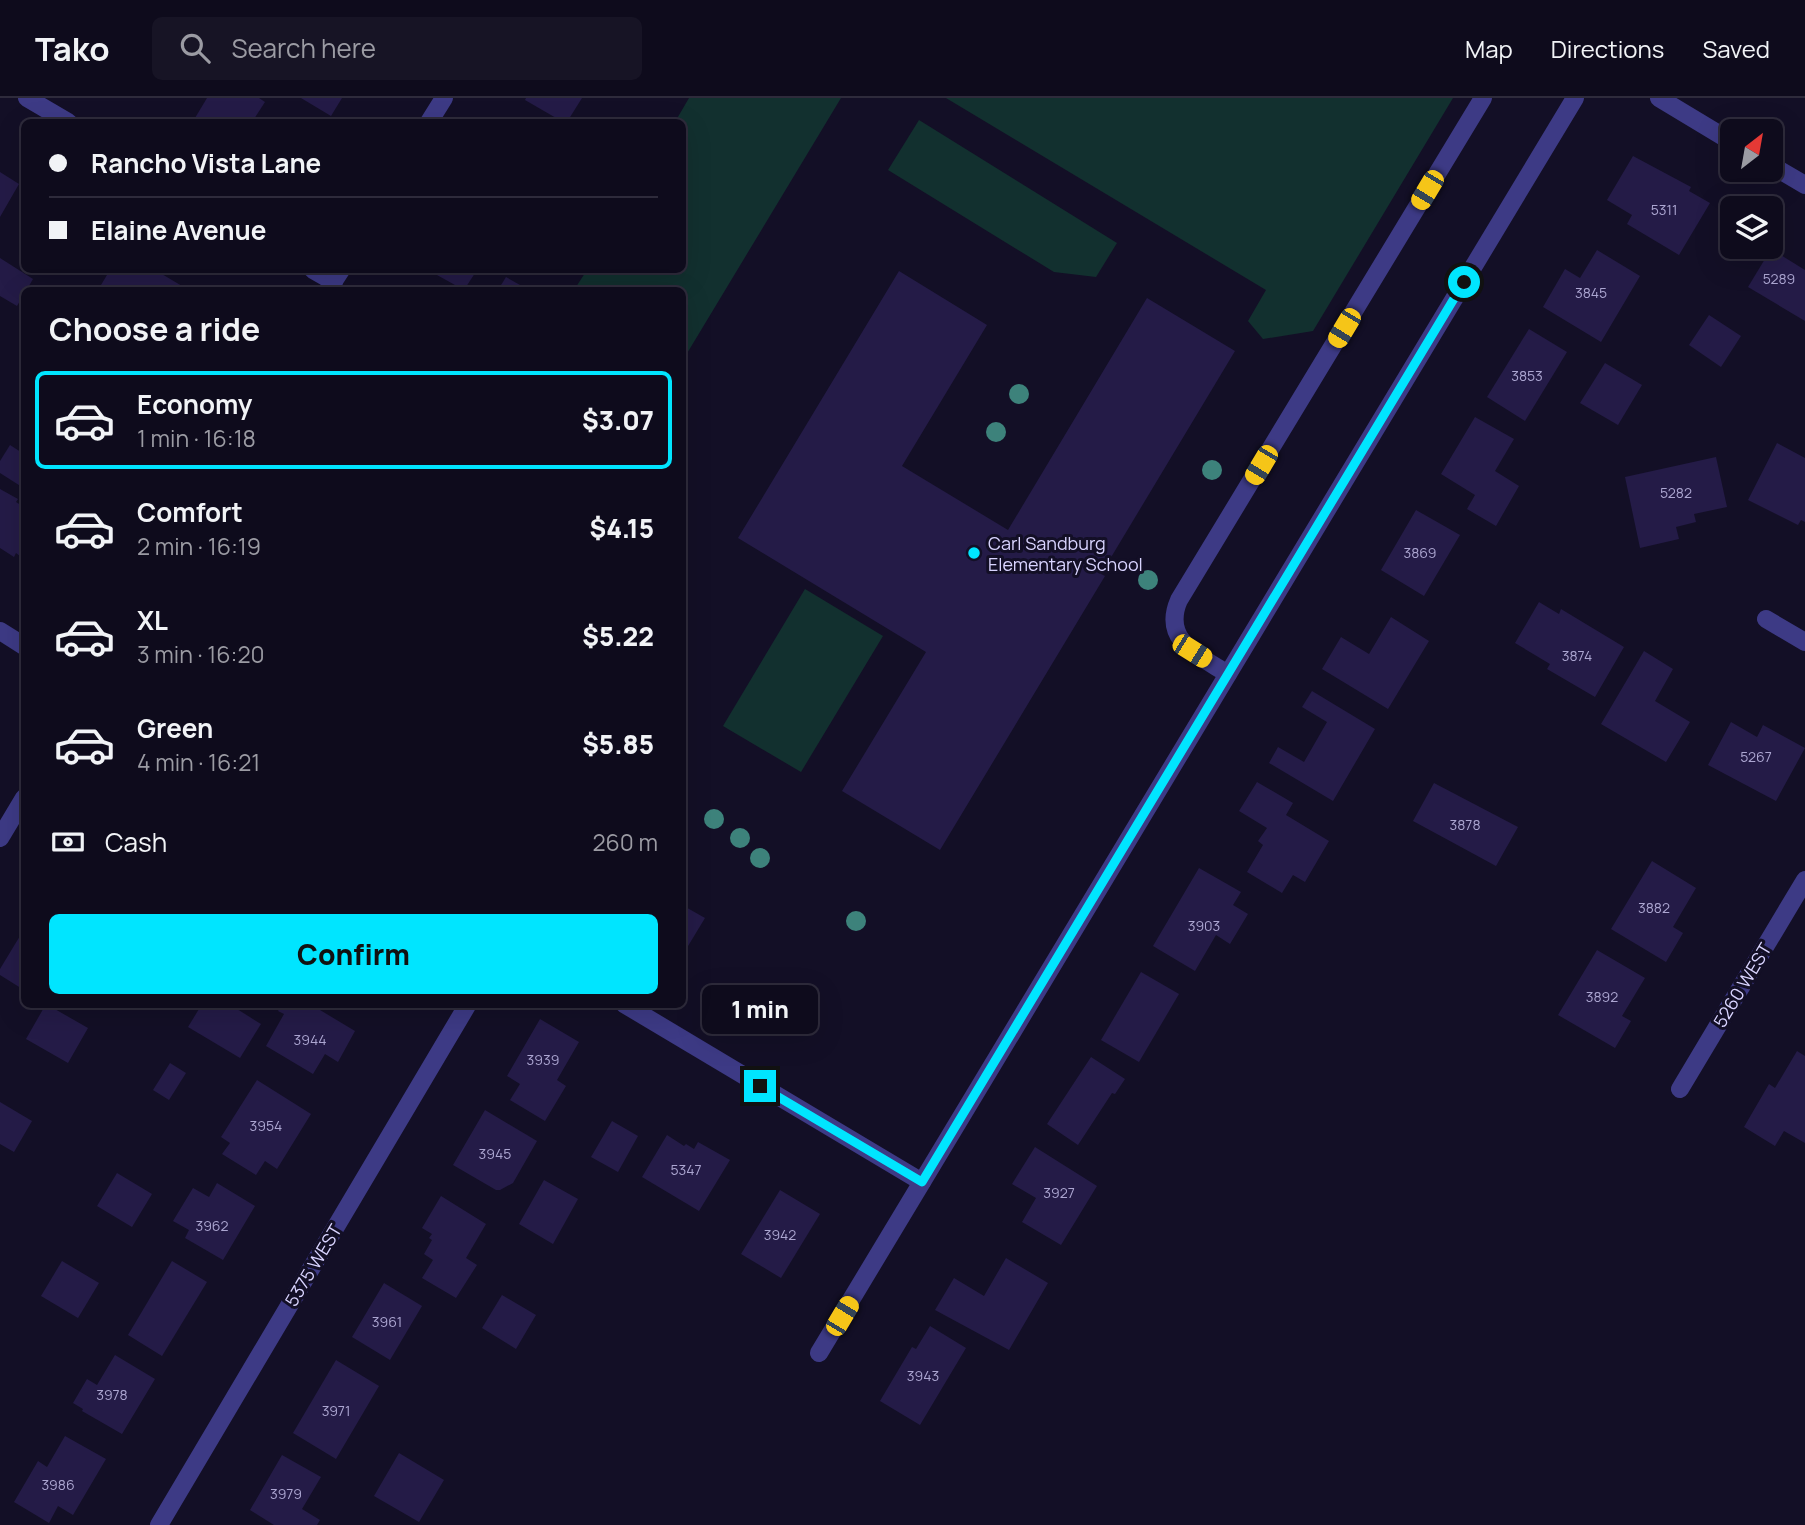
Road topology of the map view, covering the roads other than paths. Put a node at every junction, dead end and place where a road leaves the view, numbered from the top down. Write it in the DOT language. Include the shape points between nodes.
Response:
graph roads {
  1 [pos="27,98"];
  2 [pos="443,98"];
  3 [pos="1482,98"];
  4 [pos="1575,98"];
  5 [pos="1659,98"];
  6 [pos="63,119"];
  7 [pos="431,119"];
  8 [pos="1720,135"];
  9 [pos="1783,172"];
  10 [pos="1805,186"];
  11 [pos="1766,619"];
  12 [pos="0,631"];
  13 [pos="1805,642"];
  14 [pos="21,644"];
  15 [pos="1228,674"];
  16 [pos="21,803"];
  17 [pos="0,838"];
  18 [pos="1805,880"];
  19 [pos="466,1008"];
  20 [pos="631,1008"];
  21 [pos="1680,1089"];
  22 [pos="922,1182"];
  23 [pos="819,1353"];
  24 [pos="159,1525"];
  1 -- 6 [label="street"];
  2 -- 7 [label="street"];
  3 -- 15 [label="street" via="1179,600 1174,617 1178,637"];
  4 -- 15 [label="street"];
  5 -- 8 [label="street"];
  9 -- 10 [label="street"];
  11 -- 13 [label="street"];
  12 -- 14 [label="street"];
  15 -- 22 [label="street"];
  16 -- 17 [label="street"];
  18 -- 21 [label="street, 5260 WEST"];
  19 -- 24 [label="street, 5375 WEST"];
  20 -- 22 [label="street"];
  22 -- 23 [label="street"];
}
